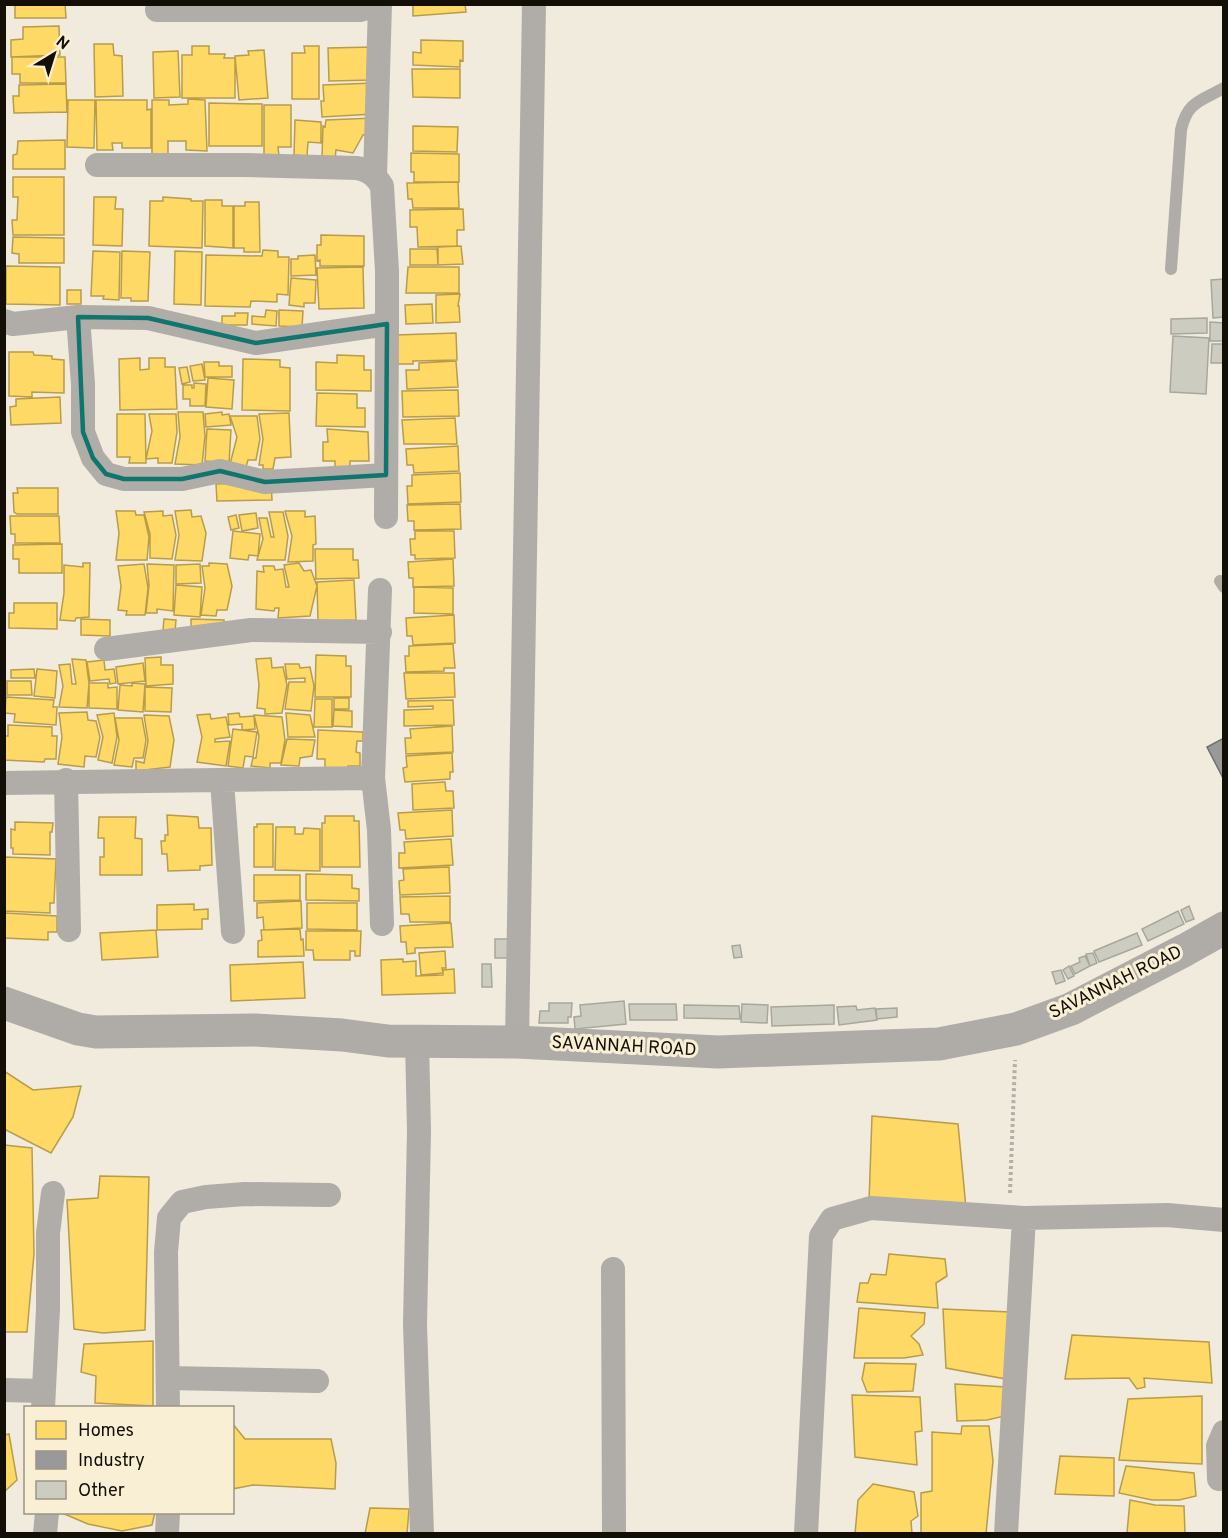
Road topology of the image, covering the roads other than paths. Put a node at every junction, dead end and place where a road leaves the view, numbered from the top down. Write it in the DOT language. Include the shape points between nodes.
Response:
graph roads {
  1 [pos="534,4"];
  2 [pos="157,10"];
  3 [pos="1224,88"];
  4 [pos="97,165"];
  5 [pos="375,176"];
  6 [pos="1171,269"];
  7 [pos="78,317"];
  8 [pos="4,321"];
  9 [pos="387,324"];
  10 [pos="387,475"];
  11 [pos="386,517"];
  12 [pos="380,590"];
  13 [pos="380,632"];
  14 [pos="106,649"];
  15 [pos="373,778"];
  16 [pos="66,780"];
  17 [pos="222,780"];
  18 [pos="4,783"];
  19 [pos="381,924"];
  20 [pos="1224,928"];
  21 [pos="69,930"];
  22 [pos="233,932"];
  23 [pos="4,1003"];
  24 [pos="417,1041"];
  25 [pos="517,1042"];
  26 [pos="53,1193"];
  27 [pos="329,1196"];
  28 [pos="1016,1217"];
  29 [pos="1224,1220"];
  30 [pos="613,1269"];
  31 [pos="168,1378"];
  32 [pos="317,1381"];
  33 [pos="4,1390"];
  34 [pos="42,1399"];
  35 [pos="168,1406"];
  36 [pos="1224,1432"];
  37 [pos="1219,1479"];
  38 [pos="47,1514"];
  39 [pos="168,1514"];
  40 [pos="45,1533"];
  41 [pos="167,1533"];
  42 [pos="422,1533"];
  43 [pos="614,1533"];
  44 [pos="807,1533"];
  45 [pos="1006,1533"];
  1 -- 25 [label="street"];
  2 -- 5 [label="street" via="360,10 380,4"];
  3 -- 6 [label="lane" via="1193,104 1184,115"];
  4 -- 5 [label="street" via="357,168"];
  5 -- 9 [label="street" via="382,186"];
  7 -- 8 [label="street" via="13,324"];
  7 -- 9 [label="street" via="148,318 256,343"];
  7 -- 10 [label="street" via="83,432 93,458 106,474 124,479 182,479 220,471 265,482"];
  9 -- 10 [label="street"];
  10 -- 11 [label="street"];
  12 -- 13 [label="street"];
  13 -- 14 [label="street" via="251,630"];
  13 -- 15 [label="street"];
  15 -- 17 [label="street"];
  15 -- 19 [label="street" via="379,830"];
  16 -- 17 [label="street"];
  16 -- 18 [label="street"];
  16 -- 21 [label="street"];
  17 -- 22 [label="street"];
  20 -- 25 [label="main road, SAVANNAH ROAD" via="1071,1009 1016,1029 939,1044 718,1052"];
  23 -- 24 [label="main road, SAVANNAH ROAD" via="96,1032 255,1030"];
  24 -- 25 [label="main road, SAVANNAH ROAD"];
  24 -- 42 [label="street" via="415,1324"];
  26 -- 34 [label="street"];
  27 -- 31 [label="street" via="245,1194 182,1202 169,1218 166,1252"];
  28 -- 29 [label="street" via="1167,1215"];
  28 -- 44 [label="street" via="871,1208 832,1219 821,1236"];
  28 -- 45 [label="street"];
  30 -- 43 [label="street"];
  31 -- 32 [label="street"];
  31 -- 35 [label="street"];
  33 -- 34 [label="street"];
  36 -- 37 [label="street" via="1218,1446"];
  38 -- 40 [label="street"];
  39 -- 41 [label="street"];
}
